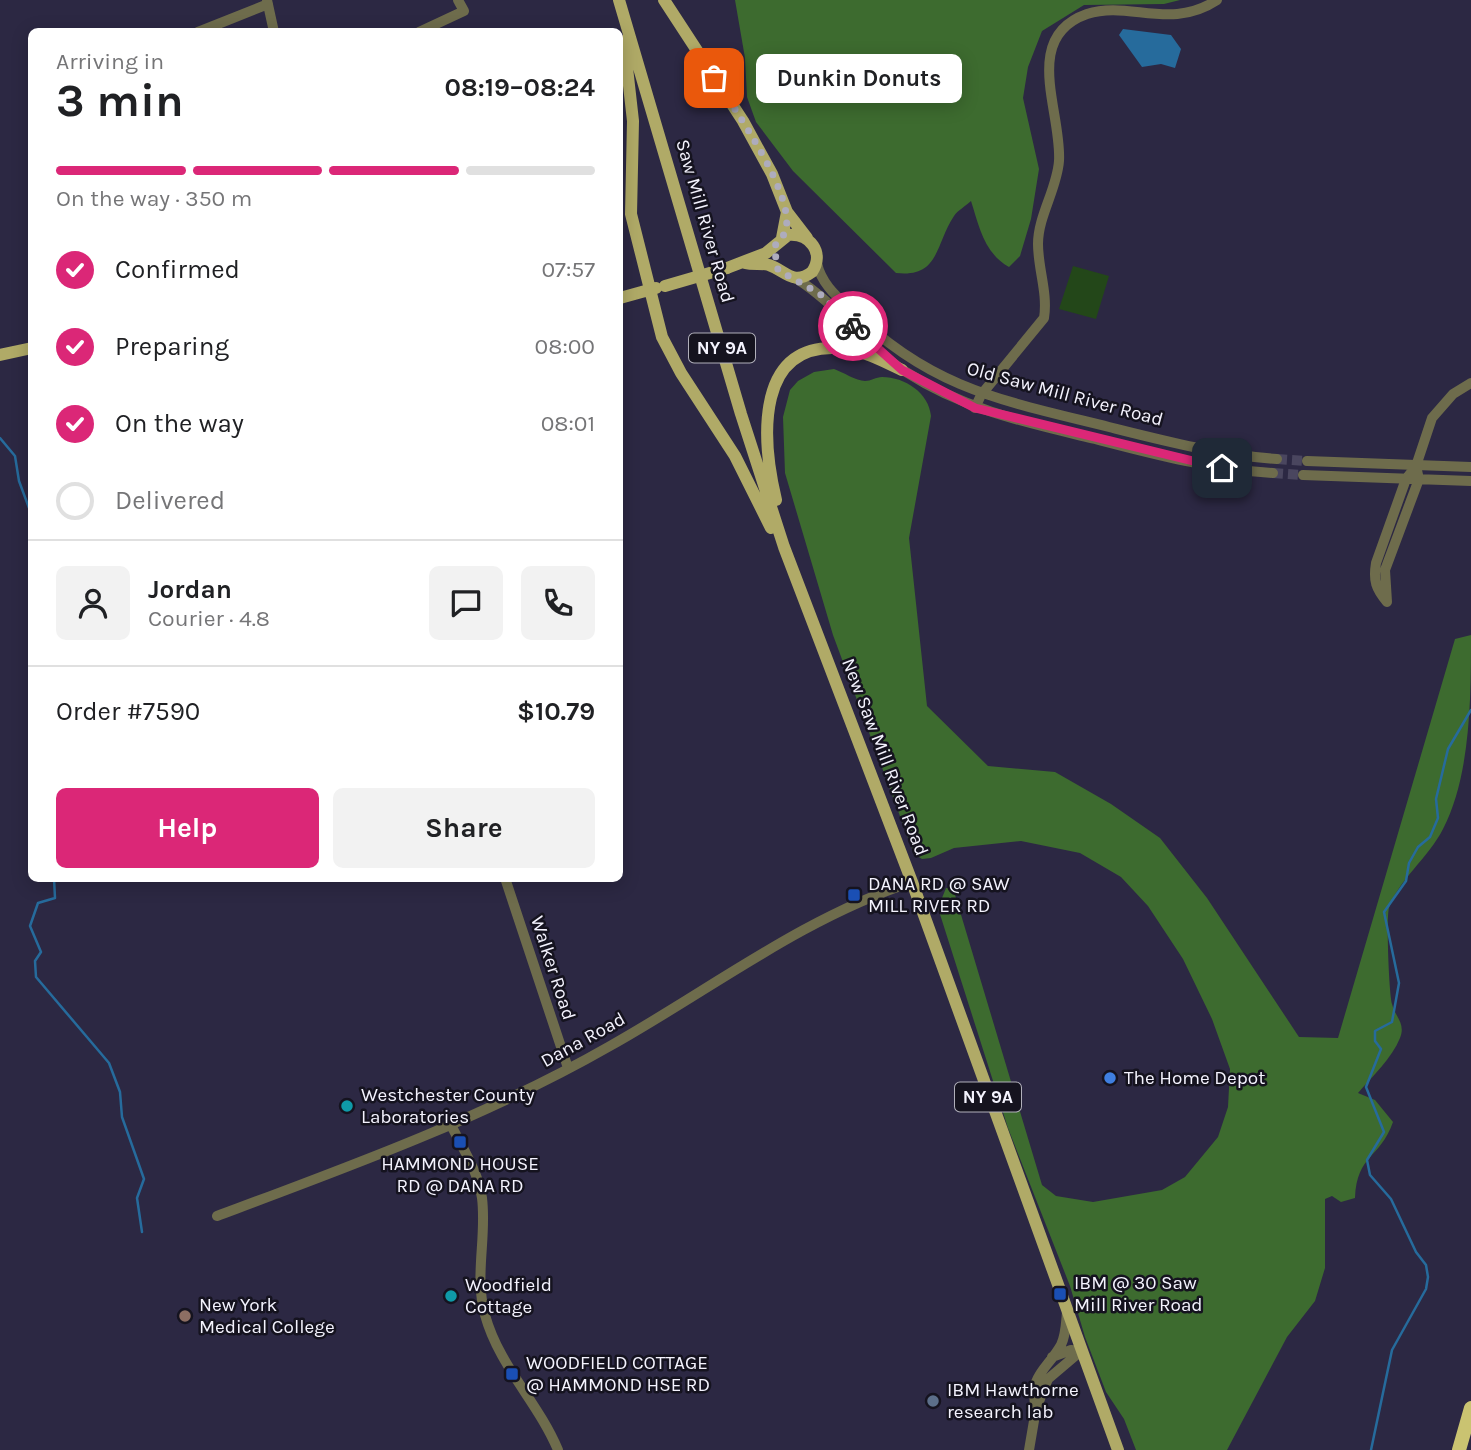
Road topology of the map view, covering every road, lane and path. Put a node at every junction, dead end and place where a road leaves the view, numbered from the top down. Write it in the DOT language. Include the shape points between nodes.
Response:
graph roads {
  1 [pos="458,0"];
  2 [pos="618,0"];
  3 [pos="664,0"];
  4 [pos="1217,0"];
  5 [pos="267,2"];
  6 [pos="207,28"];
  7 [pos="273,28"];
  8 [pos="428,28"];
  9 [pos="622,28"];
  10 [pos="623,34"];
  11 [pos="787,212"];
  12 [pos="807,238"];
  13 [pos="778,242"];
  14 [pos="745,263"];
  15 [pos="817,263"];
  16 [pos="778,270"];
  17 [pos="797,279"];
  18 [pos="650,289"];
  19 [pos="623,298"];
  20 [pos="28,349"];
  21 [pos="0,355"];
  22 [pos="902,370"];
  23 [pos="1471,383"];
  24 [pos="981,395"];
  25 [pos="975,408"];
  26 [pos="1277,459"];
  27 [pos="1307,461"];
  28 [pos="1416,466"];
  29 [pos="1471,467"];
  30 [pos="1273,473"];
  31 [pos="1303,475"];
  32 [pos="1406,479"];
  33 [pos="1419,479"];
  34 [pos="1471,481"];
  35 [pos="793,572"];
  36 [pos="506,882"];
  37 [pos="912,882"];
  38 [pos="568,1068"];
  39 [pos="451,1125"];
  40 [pos="217,1216"];
  41 [pos="1067,1312"];
  42 [pos="1082,1351"];
  43 [pos="1051,1357"];
  44 [pos="1471,1408"];
  45 [pos="1036,1409"];
  46 [pos="1471,1444"];
  47 [pos="558,1450"];
  48 [pos="1029,1450"];
  49 [pos="1118,1450"];
  50 [pos="1459,1450"];
  51 [pos="1469,1450"];
  1 -- 8 [label="street" via="464,11"];
  2 -- 9 [label="main road"];
  2 -- 35 [label="main road, Saw Mill River Road / NY 9A" via="738,405"];
  3 -- 11 [label="main road, Old Saw Mill River Road" via="748,131"];
  4 -- 24 [label="street" via="1177,15 1090,13 1073,20 1053,43 1048,68 1059,163 1038,243 1044,318"];
  5 -- 6 [label="street"];
  5 -- 7 [label="street"];
  10 -- 18 [label="main road" via="632,95 631,214"];
  11 -- 12 [label="main road, Old Saw Mill River Road"];
  11 -- 13 [label="main road"];
  12 -- 13 [label="main road" via="795,235"];
  12 -- 15 [label="main road, Old Saw Mill River Road" via="815,247"];
  13 -- 14 [label="main road"];
  13 -- 16 [label="main road"];
  14 -- 16 [label="main road, Old Saw Mill River Road"];
  14 -- 18 [label="main road, bridge"];
  15 -- 17 [label="main road" via="808,275"];
  15 -- 24 [label="street, Old Saw Mill River Road" via="829,289 883,340 928,371"];
  16 -- 17 [label="main road, Old Saw Mill River Road"];
  17 -- 22 [label="street, Old Saw Mill River Road"];
  18 -- 19 [label="main road"];
  18 -- 35 [label="main road" via="670,356 735,456"];
  20 -- 21 [label="main road"];
  22 -- 25 [label="street, Old Saw Mill River Road"];
  22 -- 35 [label="main road" via="867,354 828,349 796,359 775,386 766,414 765,444"];
  23 -- 28 [label="street" via="1453,394 1432,418"];
  24 -- 25 [label="street"];
  24 -- 26 [label="street, Old Saw Mill River Road" via="1189,448"];
  25 -- 30 [label="street, Old Saw Mill River Road" via="1190,461"];
  27 -- 28 [label="street"];
  28 -- 29 [label="street"];
  28 -- 32 [label="street"];
  28 -- 33 [label="street"];
  31 -- 32 [label="street"];
  32 -- 33 [label="street"];
  32 -- 33 [label="street" via="1376,564 1377,591 1387,602 1385,570"];
  33 -- 34 [label="street"];
  35 -- 37 [label="main road, New Saw Mill River Road / NY 9A"];
  36 -- 38 [label="street, Walker Road"];
  37 -- 38 [label="street, Dana Road" via="825,918"];
  37 -- 41 [label="main road, New Saw Mill River Road / NY 9A"];
  38 -- 39 [label="street, Dana Road"];
  39 -- 40 [label="street, Dana Road"];
  39 -- 47 [label="street" via="480,1185 479,1284 486,1318 500,1354"];
  41 -- 42 [label="main road, NY 9A"];
  41 -- 43 [label="street" via="1062,1344"];
  42 -- 43 [label="street"];
  42 -- 45 [label="street" via="1048,1379"];
  42 -- 49 [label="main road, NY 9A"];
  43 -- 45 [label="street" via="1037,1376 1032,1394"];
  44 -- 50 [label="highway"];
  45 -- 48 [label="street"];
  46 -- 51 [label="highway"];
}
